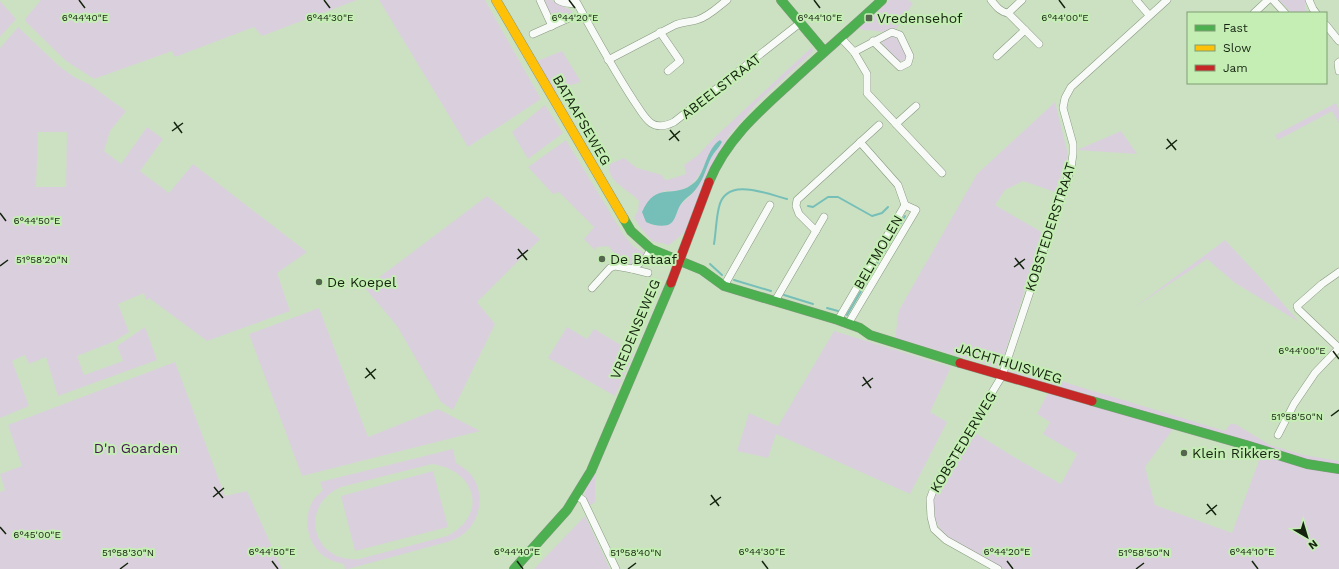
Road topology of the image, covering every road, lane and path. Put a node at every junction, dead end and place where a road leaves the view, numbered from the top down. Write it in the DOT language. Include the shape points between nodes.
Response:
graph roads {
  1 [pos="496,0"];
  2 [pos="540,0"];
  3 [pos="558,0"];
  4 [pos="727,0"];
  5 [pos="781,0"];
  6 [pos="882,0"];
  7 [pos="991,0"];
  8 [pos="1022,0"];
  9 [pos="1136,0"];
  10 [pos="1166,0"];
  11 [pos="1268,0"];
  12 [pos="1273,0"];
  13 [pos="1309,0"];
  14 [pos="580,1"];
  15 [pos="1255,12"];
  16 [pos="1284,12"];
  17 [pos="1315,12"];
  18 [pos="1008,13"];
  19 [pos="1149,15"];
  20 [pos="569,18"];
  21 [pos="800,23"];
  22 [pos="552,26"];
  23 [pos="1327,26"];
  24 [pos="1025,30"];
  25 [pos="660,32"];
  26 [pos="533,34"];
  27 [pos="841,38"];
  28 [pos="1339,40"];
  29 [pos="873,41"];
  30 [pos="1039,44"];
  31 [pos="824,51"];
  32 [pos="854,52"];
  33 [pos="997,56"];
  34 [pos="608,60"];
  35 [pos="1339,62"];
  36 [pos="668,71"];
  37 [pos="1339,71"];
  38 [pos="916,106"];
  39 [pos="896,124"];
  40 [pos="879,125"];
  41 [pos="860,142"];
  42 [pos="942,173"];
  43 [pos="905,205"];
  44 [pos="770,206"];
  45 [pos="824,217"];
  46 [pos="816,231"];
  47 [pos="652,249"];
  48 [pos="679,261"];
  49 [pos="632,269"];
  50 [pos="648,272"];
  51 [pos="1339,272"];
  52 [pos="724,286"];
  53 [pos="592,288"];
  54 [pos="776,301"];
  55 [pos="838,320"];
  56 [pos="848,324"];
  57 [pos="1339,348"];
  58 [pos="1002,376"];
  59 [pos="1278,435"];
  60 [pos="1339,469"];
  61 [pos="577,496"];
  62 [pos="514,569"];
  63 [pos="616,569"];
  64 [pos="998,569"];
  1 -- 47 [label="main road, BATAAFSEWEG" via="631,231"];
  2 -- 22 [label="street"];
  3 -- 14 [label="street, ABEELSTRAAT" via="569,4"];
  4 -- 25 [label="street" via="702,18"];
  5 -- 21 [label="main road"];
  6 -- 27 [label="main road, VREDENSEWEG"];
  7 -- 18 [label="street" via="1000,10"];
  8 -- 18 [label="street"];
  9 -- 19 [label="street"];
  10 -- 19 [label="street, KOBSTEDERSTRAAT"];
  11 -- 15 [label="street"];
  12 -- 16 [label="street"];
  13 -- 17 [label="street"];
  14 -- 34 [label="street, ABEELSTRAAT"];
  18 -- 24 [label="street"];
  19 -- 58 [label="street, KOBSTEDERSTRAAT" via="1071,87 1065,98 1063,108 1073,154 1071,168"];
  20 -- 22 [label="street"];
  21 -- 31 [label="main road"];
  21 -- 34 [label="street, ABEELSTRAAT" via="668,126 655,125 647,120"];
  22 -- 26 [label="street"];
  23 -- 28 [label="street"];
  24 -- 30 [label="street"];
  24 -- 33 [label="street"];
  25 -- 34 [label="street"];
  25 -- 36 [label="street" via="680,61"];
  27 -- 31 [label="main road, VREDENSEWEG"];
  27 -- 32 [label="street"];
  29 -- 29 [label="street" via="892,32 900,35 910,56 908,63 900,67"];
  29 -- 32 [label="street"];
  31 -- 48 [label="main road, VREDENSEWEG" via="736,136 711,178"];
  32 -- 39 [label="street" via="867,74 866,94"];
  35 -- 37 [label="street"];
  38 -- 39 [label="street"];
  39 -- 42 [label="street"];
  40 -- 41 [label="street"];
  41 -- 43 [label="street" via="898,185"];
  41 -- 46 [label="street" via="797,200 799,214"];
  43 -- 55 [label="street, BELTMOLEN"];
  43 -- 56 [label="street, BELTMOLEN" via="916,210"];
  44 -- 52 [label="street"];
  45 -- 46 [label="street"];
  46 -- 54 [label="street"];
  47 -- 48 [label="main road, BATAAFSEWEG"];
  47 -- 49 [label="street" via="646,258"];
  48 -- 52 [label="main road, JACHTHUISWEG" via="702,270"];
  48 -- 61 [label="main road, VREDENSEWEG" via="591,471"];
  49 -- 50 [label="street, VREDENSEWEG"];
  49 -- 53 [label="street" via="615,266 610,268"];
  51 -- 57 [label="street" via="1297,306"];
  52 -- 54 [label="main road, JACHTHUISWEG"];
  54 -- 55 [label="main road, JACHTHUISWEG"];
  55 -- 56 [label="main road, JACHTHUISWEG"];
  56 -- 58 [label="main road, JACHTHUISWEG" via="870,335"];
  57 -- 59 [label="street" via="1315,373 1294,404"];
  58 -- 60 [label="main road, JACHTHUISWEG" via="1307,464"];
  58 -- 64 [label="street, KOBSTEDERWEG" via="934,488 930,499 934,529 946,540"];
  61 -- 62 [label="main road, VREDENSEWEG"];
  61 -- 63 [label="street" via="582,500"];
}
